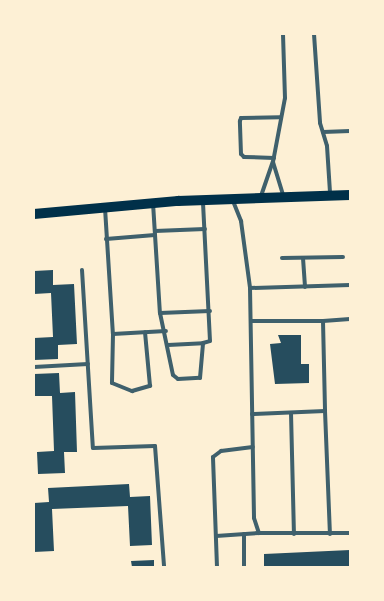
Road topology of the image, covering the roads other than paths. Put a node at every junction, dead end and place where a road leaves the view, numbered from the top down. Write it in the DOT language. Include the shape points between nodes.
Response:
graph roads {
  1 [pos="283,34"];
  2 [pos="314,34"];
  3 [pos="280,117"];
  4 [pos="350,131"];
  5 [pos="323,132"];
  6 [pos="274,160"];
  7 [pos="350,195"];
  8 [pos="330,196"];
  9 [pos="284,197"];
  10 [pos="260,198"];
  11 [pos="232,199"];
  12 [pos="203,200"];
  13 [pos="153,203"];
  14 [pos="105,208"];
  15 [pos="34,214"];
  16 [pos="205,229"];
  17 [pos="155,233"];
  18 [pos="106,239"];
  19 [pos="343,257"];
  20 [pos="282,258"];
  21 [pos="303,258"];
  22 [pos="82,270"];
  23 [pos="350,286"];
  24 [pos="305,287"];
  25 [pos="250,288"];
  26 [pos="210,311"];
  27 [pos="160,313"];
  28 [pos="350,320"];
  29 [pos="250,321"];
  30 [pos="323,321"];
  31 [pos="166,330"];
  32 [pos="146,332"];
  33 [pos="114,334"];
  34 [pos="203,343"];
  35 [pos="168,345"];
  36 [pos="88,364"];
  37 [pos="34,368"];
  38 [pos="326,412"];
  39 [pos="291,413"];
  40 [pos="252,414"];
  41 [pos="253,447"];
  42 [pos="259,533"];
  43 [pos="350,533"];
  44 [pos="244,534"];
  45 [pos="294,534"];
  46 [pos="330,534"];
  47 [pos="216,536"];
  48 [pos="164,567"];
  49 [pos="217,567"];
  50 [pos="244,567"];
  1 -- 3 [label="lane" via="285,98"];
  2 -- 5 [label="lane"];
  3 -- 6 [label="lane"];
  3 -- 6 [label="lane" via="241,118 240,121 240,154"];
  4 -- 5 [label="lane"];
  5 -- 8 [label="lane"];
  6 -- 9 [label="lane"];
  6 -- 10 [label="lane"];
  7 -- 8 [label="main road"];
  8 -- 9 [label="main road"];
  9 -- 10 [label="main road"];
  10 -- 11 [label="main road"];
  11 -- 12 [label="main road"];
  11 -- 25 [label="lane" via="241,221"];
  12 -- 13 [label="main road"];
  12 -- 16 [label="lane"];
  13 -- 14 [label="main road"];
  13 -- 17 [label="lane"];
  14 -- 15 [label="main road"];
  14 -- 18 [label="lane"];
  16 -- 17 [label="lane"];
  16 -- 26 [label="lane"];
  17 -- 18 [label="lane"];
  17 -- 27 [label="lane"];
  18 -- 33 [label="lane"];
  19 -- 21 [label="lane"];
  20 -- 21 [label="lane"];
  21 -- 24 [label="lane"];
  22 -- 36 [label="lane"];
  23 -- 24 [label="lane"];
  24 -- 25 [label="lane"];
  25 -- 29 [label="lane"];
  26 -- 27 [label="lane"];
  26 -- 34 [label="lane" via="210,341"];
  27 -- 31 [label="lane"];
  28 -- 30 [label="lane"];
  29 -- 30 [label="lane"];
  29 -- 40 [label="lane"];
  30 -- 38 [label="lane"];
  31 -- 32 [label="lane"];
  31 -- 35 [label="lane"];
  32 -- 33 [label="lane"];
  32 -- 33 [label="lane" via="150,386 132,391 112,383"];
  34 -- 35 [label="lane"];
  34 -- 35 [label="lane" via="200,378 178,379 173,375"];
  36 -- 37 [label="lane"];
  36 -- 48 [label="lane" via="93,448 156,446"];
  38 -- 39 [label="lane"];
  38 -- 46 [label="lane"];
  39 -- 40 [label="lane"];
  39 -- 45 [label="lane"];
  40 -- 41 [label="lane"];
  41 -- 42 [label="lane" via="254,518"];
  41 -- 47 [label="lane" via="221,451 213,457"];
  42 -- 44 [label="lane"];
  42 -- 45 [label="lane"];
  43 -- 46 [label="lane"];
  44 -- 47 [label="lane"];
  44 -- 50 [label="lane"];
  45 -- 46 [label="lane"];
  47 -- 49 [label="lane"];
}
